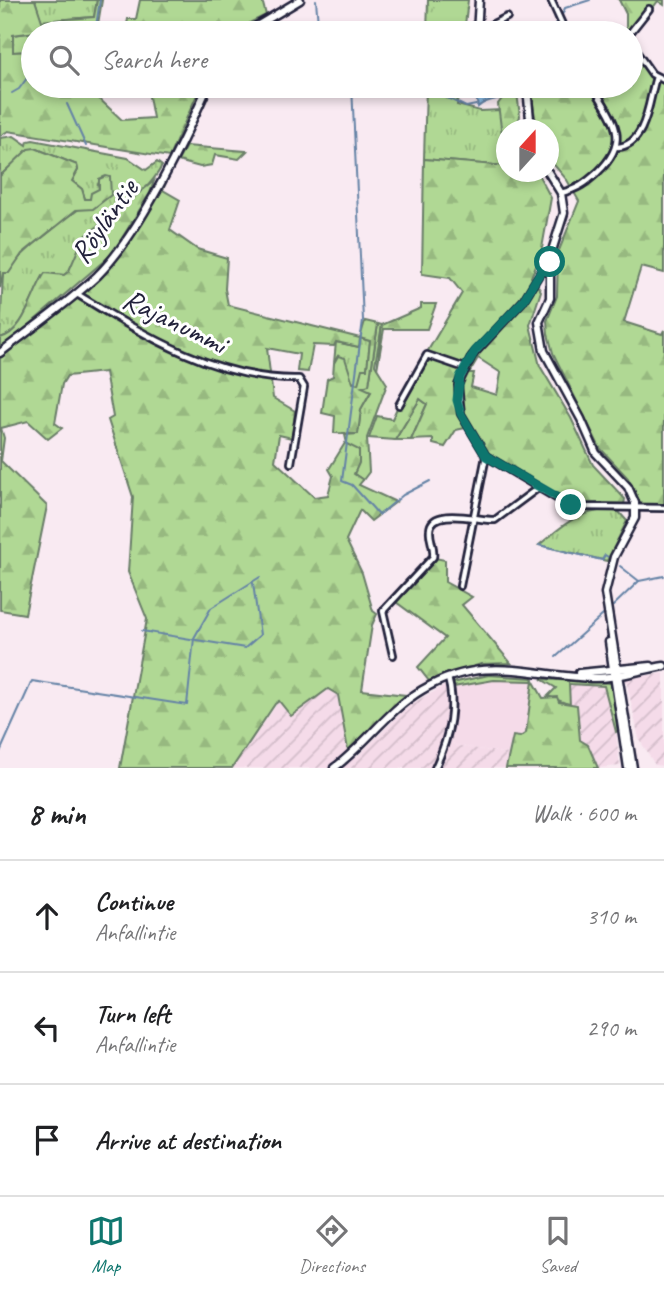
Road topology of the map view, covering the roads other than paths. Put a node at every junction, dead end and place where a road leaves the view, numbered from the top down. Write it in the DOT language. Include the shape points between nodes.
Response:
graph roads {
  1 [pos="300,0"];
  2 [pos="479,0"];
  3 [pos="551,0"];
  4 [pos="649,9"];
  5 [pos="507,17"];
  6 [pos="266,21"];
  7 [pos="478,21"];
  8 [pos="499,21"];
  9 [pos="561,21"];
  10 [pos="640,21"];
  11 [pos="643,60"];
  12 [pos="656,77"];
  13 [pos="664,80"];
  14 [pos="203,98"];
  15 [pos="528,98"];
  16 [pos="600,98"];
  17 [pos="530,119"];
  18 [pos="618,146"];
  19 [pos="554,182"];
  20 [pos="561,193"];
  21 [pos="550,269"];
  22 [pos="76,293"];
  23 [pos="0,353"];
  24 [pos="465,368"];
  25 [pos="399,405"];
  26 [pos="486,456"];
  27 [pos="291,463"];
  28 [pos="538,488"];
  29 [pos="664,508"];
  30 [pos="636,509"];
  31 [pos="471,519"];
  32 [pos="460,586"];
  33 [pos="393,654"];
  34 [pos="660,666"];
  35 [pos="615,674"];
  36 [pos="448,678"];
  37 [pos="334,768"];
  38 [pos="435,768"];
  39 [pos="631,768"];
  1 -- 6 [label="street"];
  2 -- 7 [label="street"];
  3 -- 9 [label="street"];
  4 -- 10 [label="street"];
  5 -- 8 [label="street"];
  11 -- 12 [label="street"];
  12 -- 13 [label="street"];
  12 -- 18 [label="street" via="640,132 627,145"];
  14 -- 22 [label="street, Röyläntie" via="131,230 111,259"];
  15 -- 17 [label="street"];
  16 -- 18 [label="street" via="617,130"];
  18 -- 20 [label="street" via="587,183"];
  19 -- 20 [label="street"];
  20 -- 21 [label="street" via="564,217"];
  21 -- 24 [label="street" via="541,271 523,301 481,342"];
  21 -- 30 [label="street" via="550,298 539,323 546,358 596,453 628,487"];
  22 -- 23 [label="street, Röyläntie"];
  22 -- 27 [label="street, Rajanummi" via="206,363 280,380 299,379 304,387"];
  24 -- 25 [label="street" via="427,355"];
  24 -- 26 [label="street" via="458,385 458,405"];
  26 -- 28 [label="street"];
  26 -- 31 [label="street"];
  28 -- 30 [label="street" via="579,507"];
  28 -- 31 [label="street" via="500,518"];
  29 -- 30 [label="street"];
  30 -- 35 [label="street" via="605,584"];
  31 -- 32 [label="street"];
  31 -- 33 [label="street" via="445,516 432,523 433,557 383,611"];
  34 -- 35 [label="street"];
  35 -- 36 [label="street" via="493,668"];
  35 -- 39 [label="street"];
  36 -- 37 [label="street" via="401,705"];
  36 -- 38 [label="street" via="452,698 449,736"];
}
